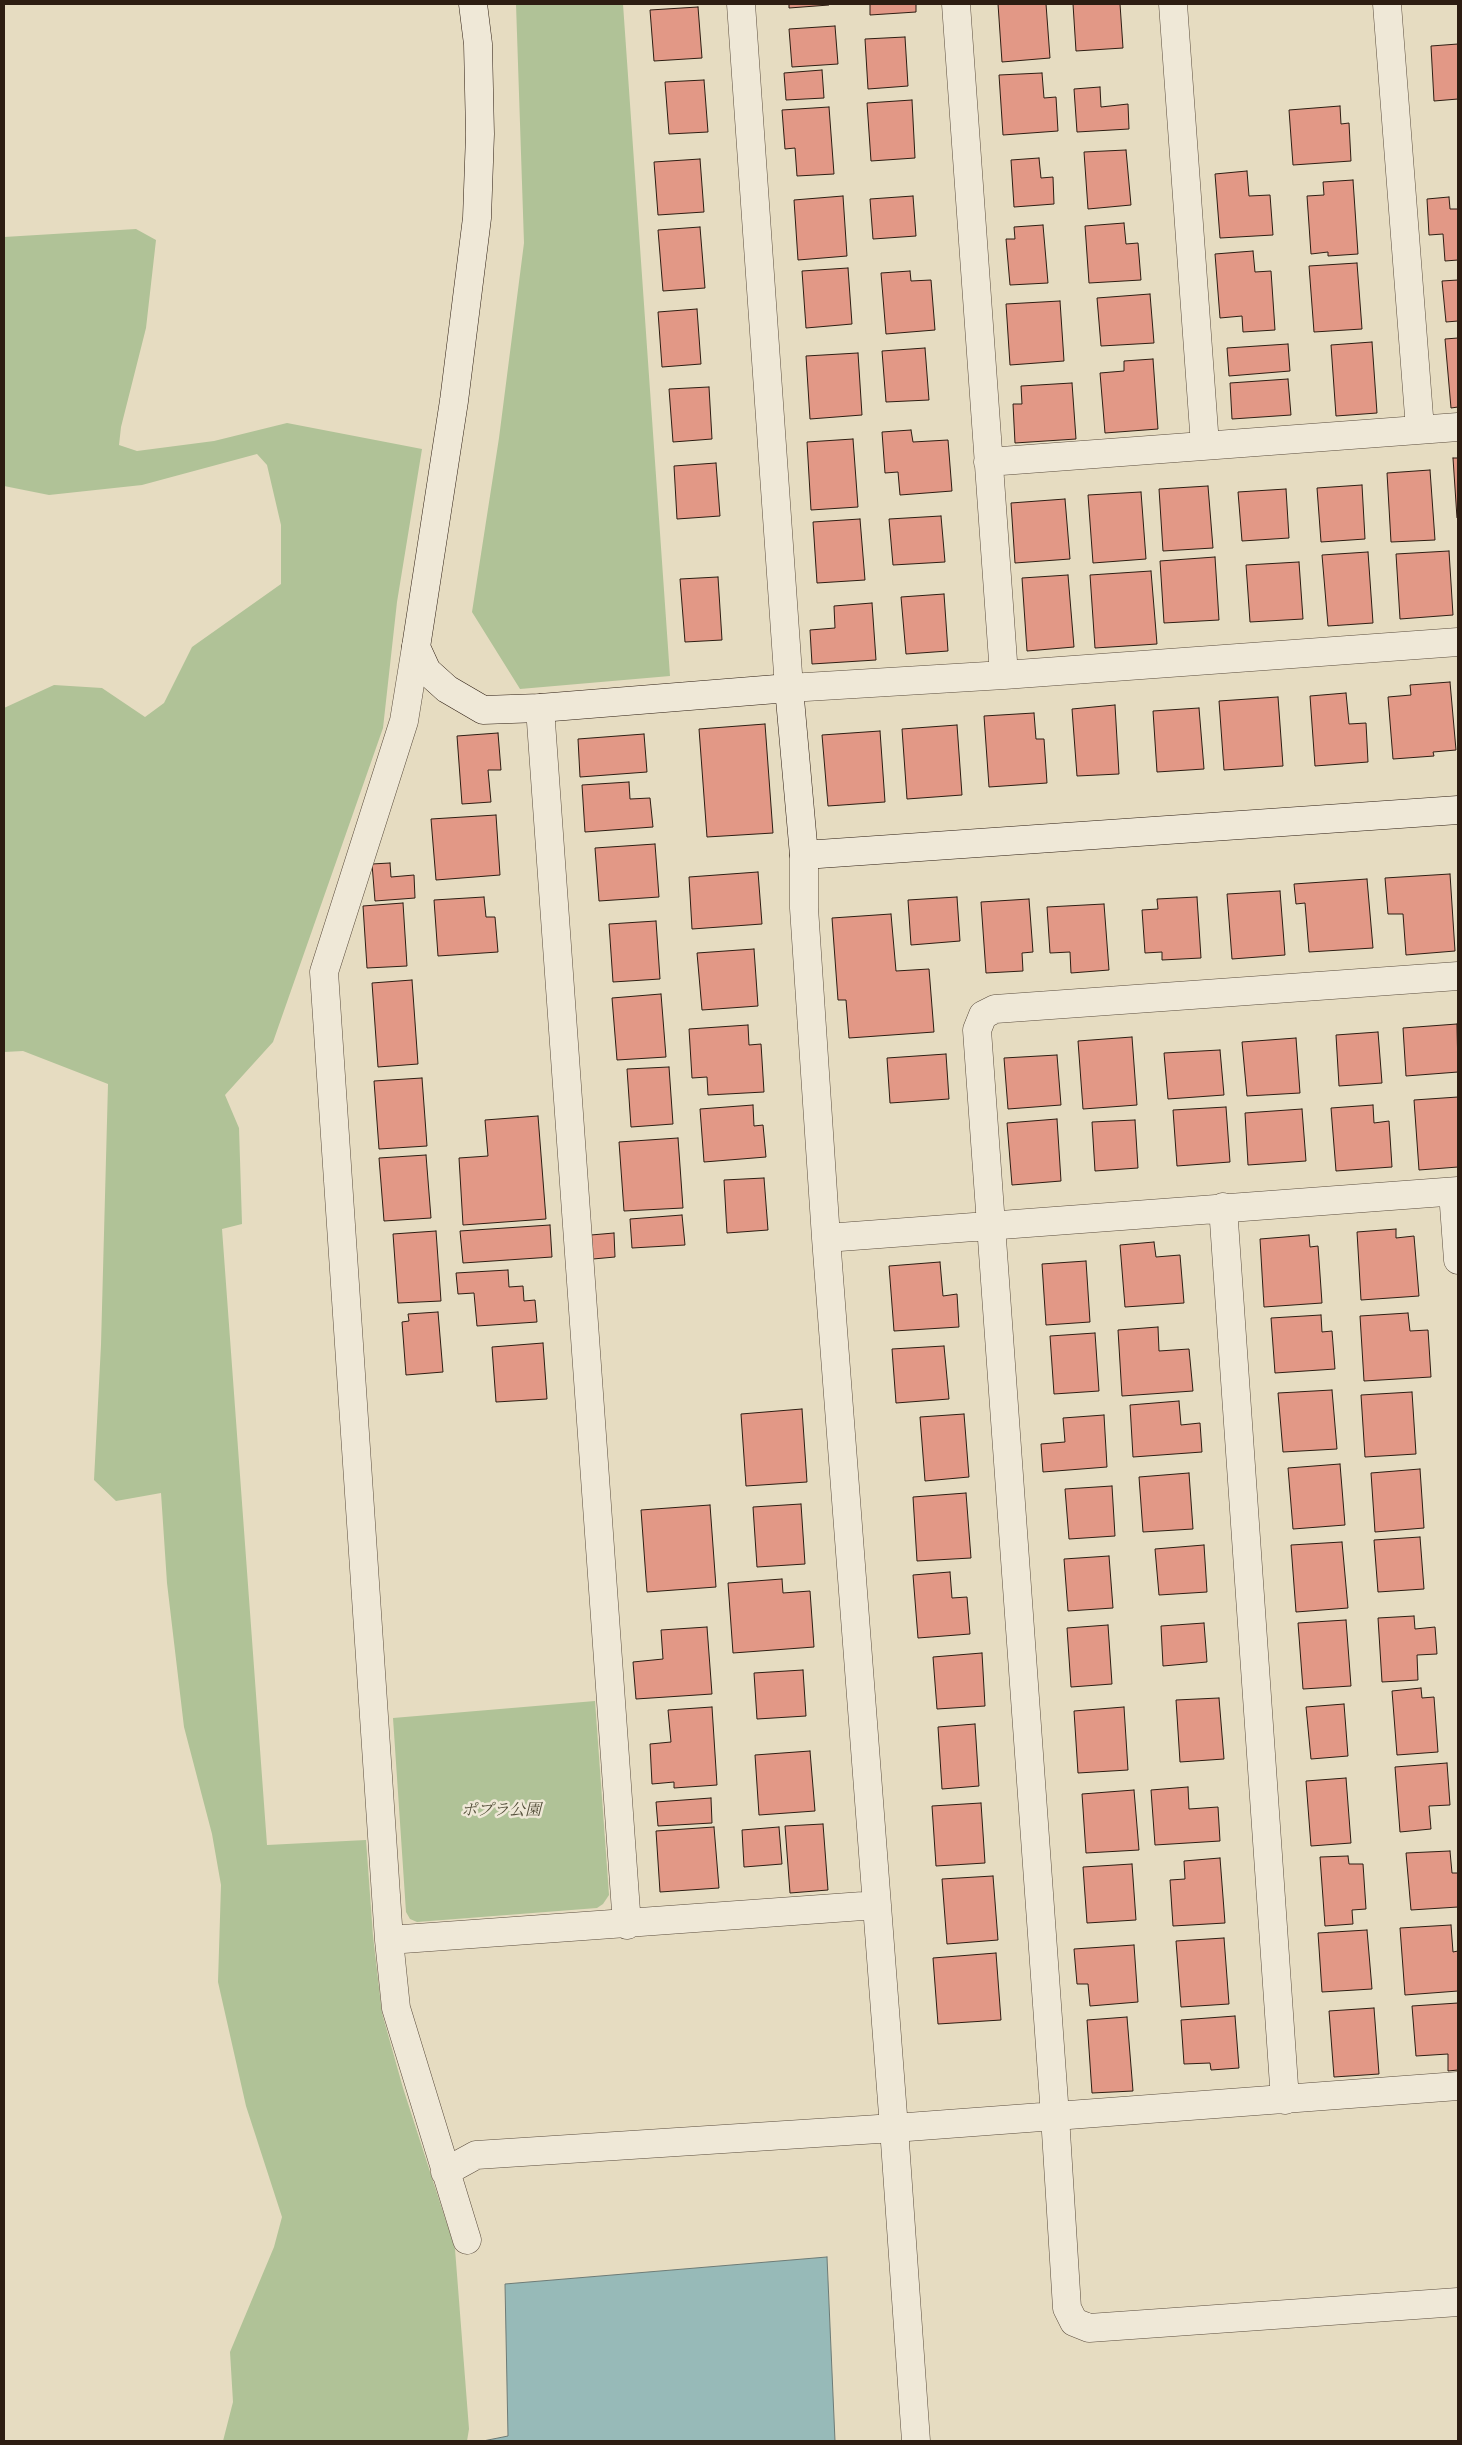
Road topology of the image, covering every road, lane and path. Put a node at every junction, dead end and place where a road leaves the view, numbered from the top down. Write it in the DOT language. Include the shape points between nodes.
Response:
graph roads {
  1 [pos="473,4"];
  2 [pos="742,4"];
  3 [pos="956,4"];
  4 [pos="1173,4"];
  5 [pos="1387,4"];
  6 [pos="1458,427"];
  7 [pos="1420,430"];
  8 [pos="1206,445"];
  9 [pos="988,462"];
  10 [pos="1458,642"];
  11 [pos="416,647"];
  12 [pos="1004,675"];
  13 [pos="790,688"];
  14 [pos="540,708"];
  15 [pos="1458,810"];
  16 [pos="804,855"];
  17 [pos="1458,976"];
  18 [pos="1456,1191"];
  19 [pos="1223,1207"];
  20 [pos="990,1226"];
  21 [pos="826,1238"];
  22 [pos="1458,1260"];
  23 [pos="877,1905"];
  24 [pos="626,1924"];
  25 [pos="388,1940"];
  26 [pos="1458,2086"];
  27 [pos="1285,2100"];
  28 [pos="1055,2116"];
  29 [pos="894,2128"];
  30 [pos="445,2172"];
  31 [pos="467,2240"];
  32 [pos="1458,2302"];
  33 [pos="916,2441"];
  1 -- 11 [label="street" via="479,80 477,218 454,401"];
  2 -- 13 [label="street"];
  3 -- 9 [label="street"];
  4 -- 8 [label="street"];
  5 -- 7 [label="street"];
  6 -- 7 [label="street"];
  7 -- 8 [label="street"];
  8 -- 9 [label="street"];
  9 -- 12 [label="street"];
  10 -- 12 [label="street"];
  11 -- 14 [label="street" via="427,671 447,689 484,710"];
  11 -- 25 [label="street" via="404,721 324,972"];
  12 -- 13 [label="street"];
  13 -- 14 [label="street"];
  13 -- 16 [label="street"];
  14 -- 24 [label="street"];
  15 -- 16 [label="street"];
  16 -- 21 [label="street" via="804,908"];
  17 -- 20 [label="street" via="988,1011 979,1019 977,1030"];
  18 -- 19 [label="street"];
  18 -- 22 [label="street"];
  19 -- 20 [label="street"];
  19 -- 27 [label="street"];
  20 -- 21 [label="street"];
  20 -- 28 [label="street"];
  21 -- 23 [label="street"];
  23 -- 24 [label="street"];
  23 -- 29 [label="street"];
  24 -- 25 [label="street"];
  25 -- 30 [label="street" via="396,2008"];
  26 -- 27 [label="street"];
  27 -- 28 [label="street"];
  28 -- 29 [label="street"];
  28 -- 32 [label="street" via="1066,2302 1070,2317 1084,2327"];
  29 -- 30 [label="street" via="476,2155"];
  29 -- 33 [label="street"];
  30 -- 31 [label="street"];
}
